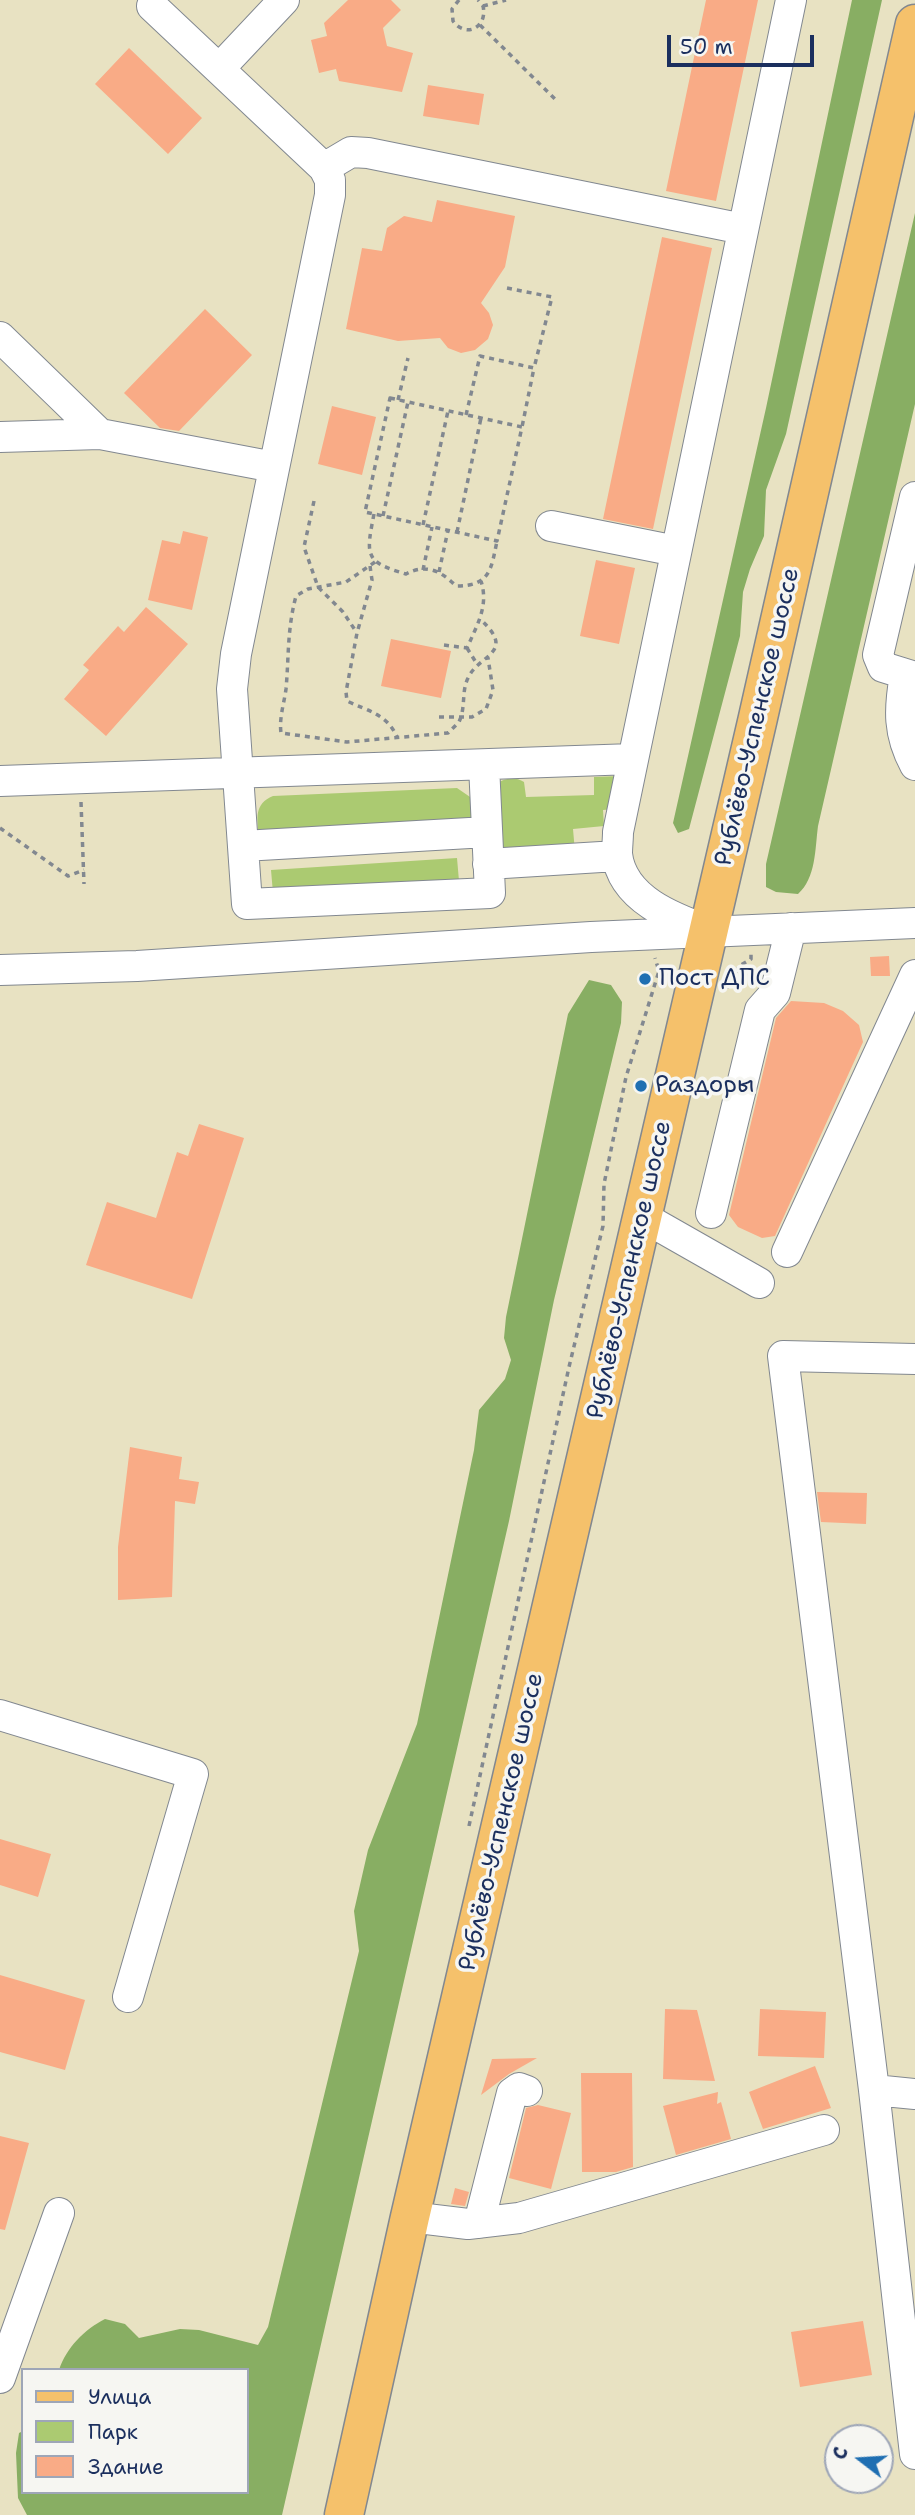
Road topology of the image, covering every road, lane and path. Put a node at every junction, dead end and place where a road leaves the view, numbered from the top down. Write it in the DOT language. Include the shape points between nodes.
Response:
graph roads {
  1 [pos="284,0"];
  2 [pos="459,0"];
  3 [pos="478,0"];
  4 [pos="506,0"];
  5 [pos="791,0"];
  6 [pos="152,6"];
  7 [pos="484,6"];
  8 [pos="915,24"];
  9 [pos="480,25"];
  10 [pos="219,69"];
  11 [pos="555,99"];
  12 [pos="324,168"];
  13 [pos="743,229"];
  14 [pos="507,288"];
  15 [pos="0,337"];
  16 [pos="408,358"];
  17 [pos="534,369"];
  18 [pos="398,400"];
  19 [pos="408,402"];
  20 [pos="449,411"];
  21 [pos="466,415"];
  22 [pos="481,418"];
  23 [pos="522,427"];
  24 [pos="100,434"];
  25 [pos="0,437"];
  26 [pos="274,467"];
  27 [pos="915,497"];
  28 [pos="314,501"];
  29 [pos="374,514"];
  30 [pos="383,516"];
  31 [pos="423,525"];
  32 [pos="551,526"];
  33 [pos="432,527"];
  34 [pos="448,530"];
  35 [pos="457,532"];
  36 [pos="497,541"];
  37 [pos="676,551"];
  38 [pos="375,562"];
  39 [pos="370,566"];
  40 [pos="423,570"];
  41 [pos="439,572"];
  42 [pos="481,582"];
  43 [pos="318,587"];
  44 [pos="481,620"];
  45 [pos="357,633"];
  46 [pos="444,645"];
  47 [pos="467,648"];
  48 [pos="488,658"];
  49 [pos="477,664"];
  50 [pos="910,676"];
  51 [pos="461,717"];
  52 [pos="439,718"];
  53 [pos="397,737"];
  54 [pos="633,759"];
  55 [pos="484,765"];
  56 [pos="915,765"];
  57 [pos="238,774"];
  58 [pos="80,779"];
  59 [pos="0,781"];
  60 [pos="0,828"];
  61 [pos="487,832"];
  62 [pos="243,846"];
  63 [pos="617,856"];
  64 [pos="488,864"];
  65 [pos="84,870"];
  66 [pos="84,884"];
  67 [pos="915,923"];
  68 [pos="791,928"];
  69 [pos="709,931"];
  70 [pos="646,934"];
  71 [pos="751,954"];
  72 [pos="0,970"];
  73 [pos="659,971"];
  74 [pos="670,973"];
  75 [pos="915,975"];
  76 [pos="721,985"];
  77 [pos="711,1213"];
  78 [pos="643,1217"];
  79 [pos="787,1252"];
  80 [pos="759,1283"];
  81 [pos="915,1359"];
  82 [pos="0,1715"];
  83 [pos="468,1832"];
  84 [pos="128,1997"];
  85 [pos="874,2090"];
  86 [pos="527,2091"];
  87 [pos="915,2094"];
  88 [pos="824,2130"];
  89 [pos="60,2213"];
  90 [pos="410,2217"];
  91 [pos="480,2223"];
  92 [pos="0,2378"];
  93 [pos="915,2454"];
  94 [pos="344,2515"];
  1 -- 10 [label="street"];
  2 -- 9 [label="path" via="452,9 457,26 468,31"];
  3 -- 7 [label="path"];
  4 -- 7 [label="path"];
  5 -- 13 [label="street"];
  6 -- 10 [label="street"];
  7 -- 9 [label="path"];
  8 -- 69 [label="main road, Рублёво-Успенское шоссе"];
  9 -- 11 [label="path"];
  10 -- 12 [label="street"];
  12 -- 13 [label="street" via="351,152 368,153"];
  12 -- 26 [label="street" via="330,195"];
  13 -- 37 [label="street"];
  14 -- 17 [label="path" via="552,297"];
  15 -- 24 [label="street"];
  16 -- 18 [label="path"];
  17 -- 21 [label="path" via="480,356"];
  17 -- 23 [label="path"];
  18 -- 19 [label="path"];
  18 -- 29 [label="path" via="390,398 365,512"];
  19 -- 20 [label="path"];
  19 -- 30 [label="path"];
  20 -- 21 [label="path"];
  20 -- 31 [label="path"];
  21 -- 22 [label="path"];
  22 -- 23 [label="path"];
  22 -- 35 [label="path"];
  23 -- 36 [label="path"];
  24 -- 25 [label="street"];
  24 -- 26 [label="street"];
  26 -- 57 [label="street" via="236,654 232,690"];
  27 -- 50 [label="street" via="878,654 883,667"];
  28 -- 43 [label="path" via="303,547"];
  29 -- 30 [label="path"];
  29 -- 38 [label="path" via="369,541"];
  30 -- 31 [label="path"];
  31 -- 33 [label="path"];
  32 -- 37 [label="street"];
  33 -- 34 [label="path"];
  33 -- 40 [label="path"];
  34 -- 35 [label="path"];
  34 -- 41 [label="path"];
  35 -- 36 [label="path"];
  36 -- 42 [label="path" via="490,572"];
  37 -- 54 [label="street"];
  38 -- 39 [label="path"];
  38 -- 40 [label="path" via="406,574"];
  39 -- 43 [label="path" via="346,582"];
  39 -- 45 [label="path" via="372,580"];
  40 -- 41 [label="path"];
  41 -- 42 [label="path" via="456,586"];
  42 -- 44 [label="path" via="486,595"];
  43 -- 45 [label="path"];
  43 -- 53 [label="path" via="296,596 294,603 281,733 347,742"];
  44 -- 47 [label="path"];
  44 -- 48 [label="path" via="494,639 495,650"];
  45 -- 53 [label="path" via="347,701 380,715"];
  46 -- 47 [label="path"];
  47 -- 49 [label="path"];
  48 -- 49 [label="path"];
  48 -- 51 [label="path" via="493,690 486,709"];
  49 -- 51 [label="path" via="468,677"];
  50 -- 56 [label="street" via="901,699 901,722 905,746"];
  51 -- 52 [label="path"];
  51 -- 53 [label="path" via="448,733"];
  54 -- 55 [label="street"];
  54 -- 63 [label="street"];
  55 -- 57 [label="street"];
  55 -- 61 [label="street"];
  57 -- 58 [label="street"];
  57 -- 62 [label="street"];
  58 -- 59 [label="street"];
  58 -- 65 [label="path"];
  60 -- 65 [label="path" via="68,876"];
  61 -- 62 [label="street"];
  61 -- 64 [label="street"];
  62 -- 64 [label="street" via="247,904 489,893"];
  63 -- 64 [label="street"];
  63 -- 69 [label="street" via="627,879 649,903"];
  65 -- 66 [label="path"];
  67 -- 68 [label="street"];
  68 -- 69 [label="street"];
  68 -- 77 [label="street" via="775,993 760,1010"];
  69 -- 70 [label="street"];
  69 -- 78 [label="main road, Рублёво-Успенское шоссе"];
  70 -- 72 [label="street" via="137,966"];
  70 -- 73 [label="path"];
  71 -- 76 [label="path" via="751,959 738,966 728,987"];
  73 -- 74 [label="path"];
  73 -- 83 [label="path" via="626,1077 604,1184 603,1226"];
  75 -- 79 [label="street"];
  78 -- 80 [label="street"];
  78 -- 90 [label="main road, Рублёво-Успенское шоссе"];
  81 -- 85 [label="street" via="783,1356"];
  82 -- 84 [label="street" via="193,1774"];
  85 -- 87 [label="street"];
  85 -- 93 [label="street"];
  86 -- 91 [label="street" via="519,2088 512,2093"];
  88 -- 91 [label="street" via="519,2218"];
  89 -- 92 [label="street"];
  90 -- 91 [label="street"];
  90 -- 94 [label="main road, Рублёво-Успенское шоссе"];
}
